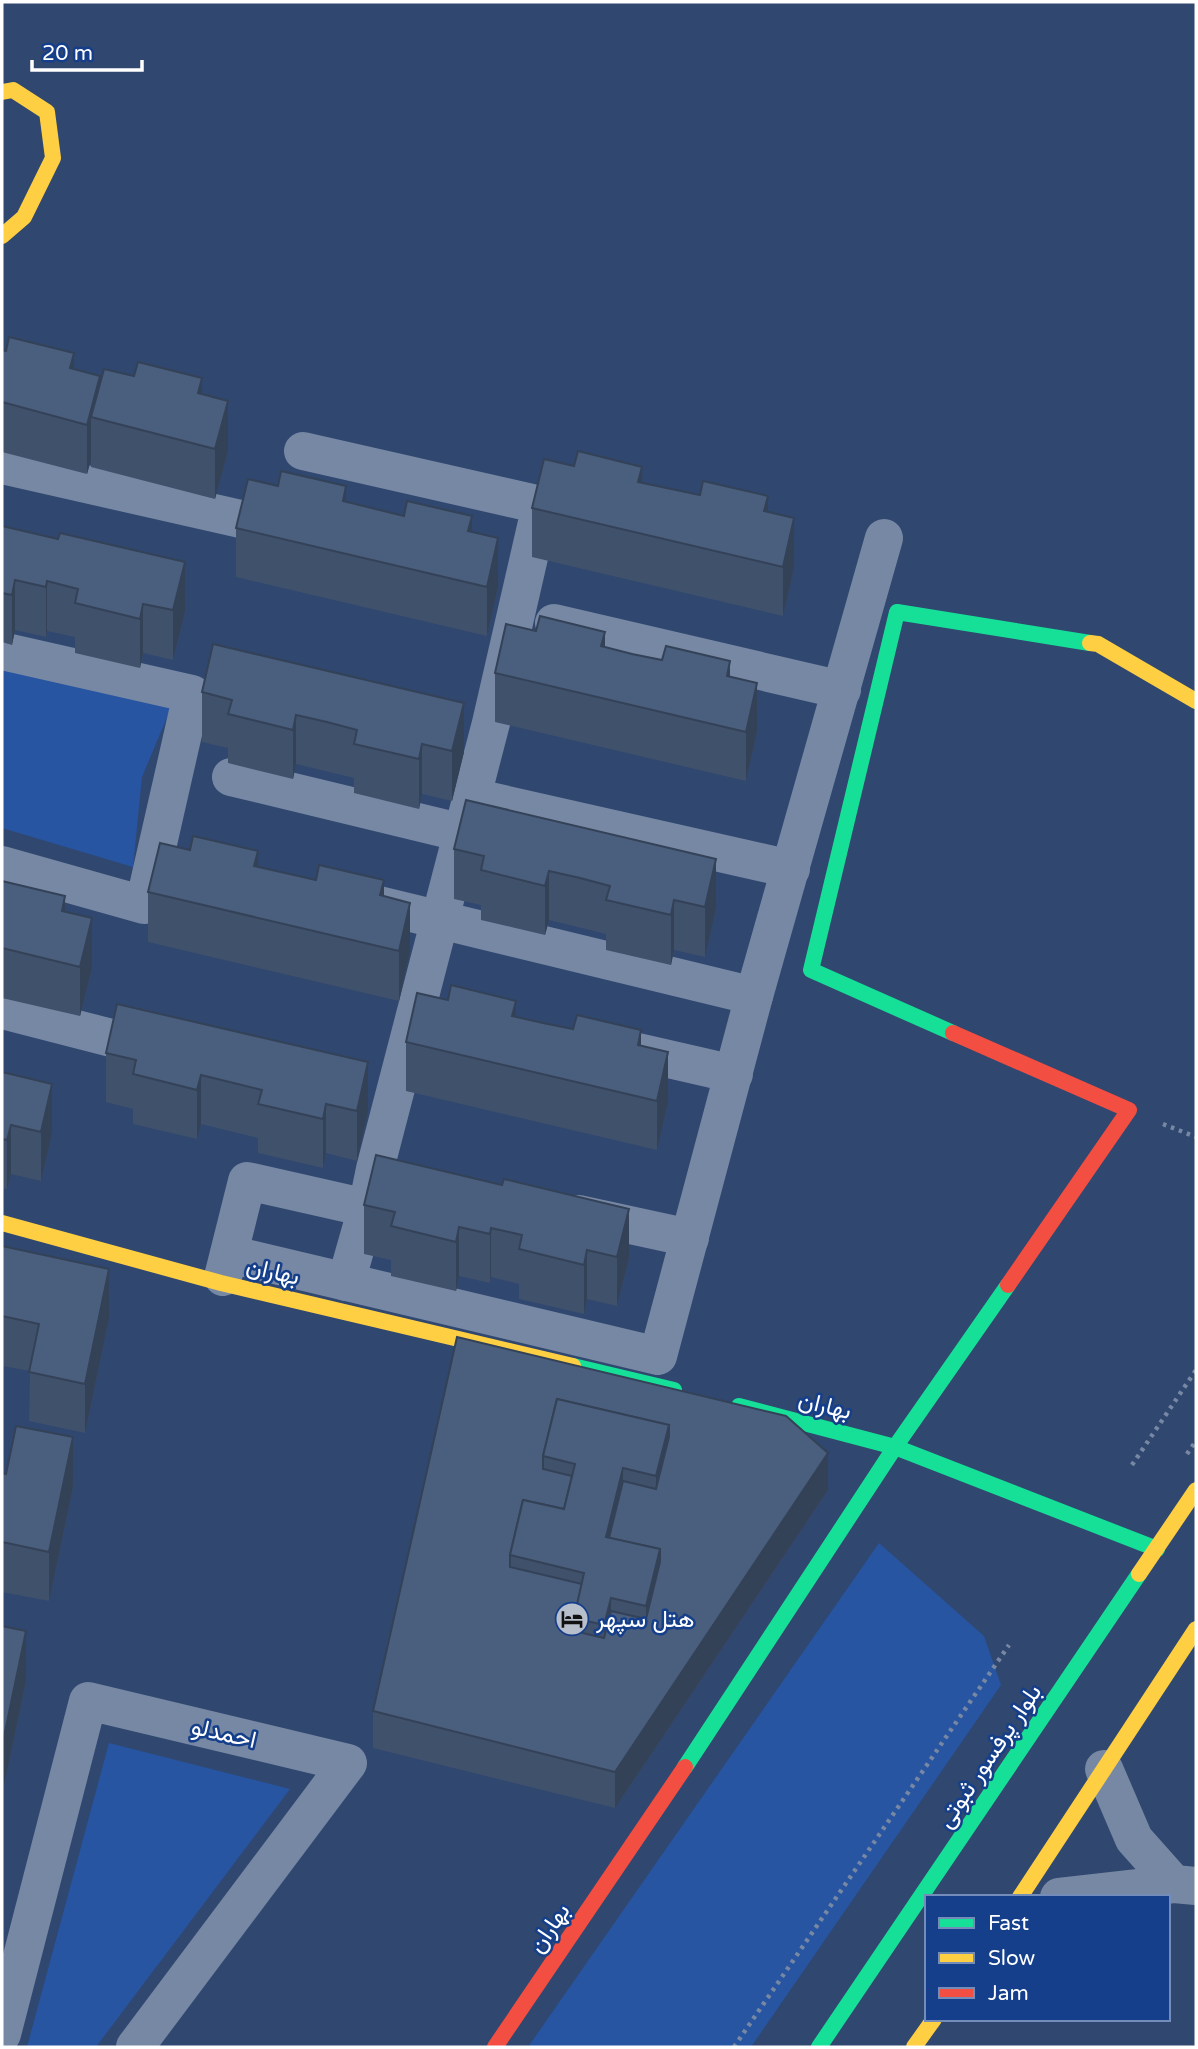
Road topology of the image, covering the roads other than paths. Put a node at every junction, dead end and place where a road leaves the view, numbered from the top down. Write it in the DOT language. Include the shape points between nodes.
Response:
graph roads {
  1 [pos="2,92"];
  2 [pos="2,236"];
  3 [pos="303,451"];
  4 [pos="2,465"];
  5 [pos="258,523"];
  6 [pos="884,538"];
  7 [pos="517,614"];
  8 [pos="2,651"];
  9 [pos="842,690"];
  10 [pos="1196,701"];
  11 [pos="452,715"];
  12 [pos="491,723"];
  13 [pos="231,777"];
  14 [pos="467,815"];
  15 [pos="2,865"];
  16 [pos="791,869"];
  17 [pos="322,891"];
  18 [pos="440,920"];
  19 [pos="754,996"];
  20 [pos="2,1010"];
  21 [pos="577,1038"];
  22 [pos="131,1043"];
  23 [pos="734,1074"];
  24 [pos="375,1169"];
  25 [pos="414,1177"];
  26 [pos="545,1206"];
  27 [pos="367,1208"];
  28 [pos="2,1223"];
  29 [pos="690,1238"];
  30 [pos="225,1268"];
  31 [pos="346,1282"];
  32 [pos="684,1392"];
  33 [pos="723,1402"];
  34 [pos="895,1447"];
  35 [pos="1196,1490"];
  36 [pos="1157,1549"];
  37 [pos="1196,1629"];
  38 [pos="1104,1769"];
  39 [pos="1185,1885"];
  40 [pos="1021,1895"];
  41 [pos="1080,1895"];
  42 [pos="932,2021"];
  43 [pos="2,2034"];
  44 [pos="135,2047"];
  45 [pos="495,2047"];
  46 [pos="819,2047"];
  47 [pos="914,2047"];
  1 -- 2 [label="street" via="13,90 47,112 54,158 24,217"];
  3 -- 7 [label="street" via="541,505"];
  4 -- 5 [label="street"];
  6 -- 9 [label="street"];
  7 -- 9 [label="street"];
  7 -- 12 [label="street"];
  8 -- 15 [label="street" via="192,694 144,905"];
  9 -- 16 [label="street"];
  10 -- 34 [label="street" via="1098,644 897,612 811,970 1129,1110"];
  11 -- 12 [label="street"];
  12 -- 14 [label="street"];
  13 -- 14 [label="street"];
  14 -- 16 [label="street"];
  14 -- 18 [label="street"];
  16 -- 19 [label="street"];
  17 -- 18 [label="street"];
  18 -- 19 [label="street"];
  18 -- 24 [label="street" via="433,1005 385,1078"];
  19 -- 23 [label="street"];
  20 -- 22 [label="street"];
  21 -- 23 [label="street"];
  23 -- 29 [label="street"];
  24 -- 25 [label="street"];
  24 -- 27 [label="street"];
  26 -- 29 [label="street"];
  27 -- 30 [label="street" via="247,1181"];
  27 -- 31 [label="street"];
  28 -- 30 [label="street, بهاران"];
  29 -- 31 [label="street" via="658,1356"];
  30 -- 31 [label="street"];
  30 -- 32 [label="street, بهاران"];
  33 -- 34 [label="street, بهاران"];
  34 -- 36 [label="street"];
  34 -- 45 [label="street, بهاران" via="639,1838"];
  35 -- 36 [label="street, بلوار پرفسور ثبوتی"];
  36 -- 46 [label="street, بلوار پرفسور ثبوتی"];
  37 -- 38 [label="street"];
  38 -- 39 [label="street" via="1134,1839"];
  38 -- 40 [label="street"];
  39 -- 41 [label="street"];
  42 -- 47 [label="street"];
  43 -- 44 [label="street, احمدلو" via="88,1701 348,1763"];
}
